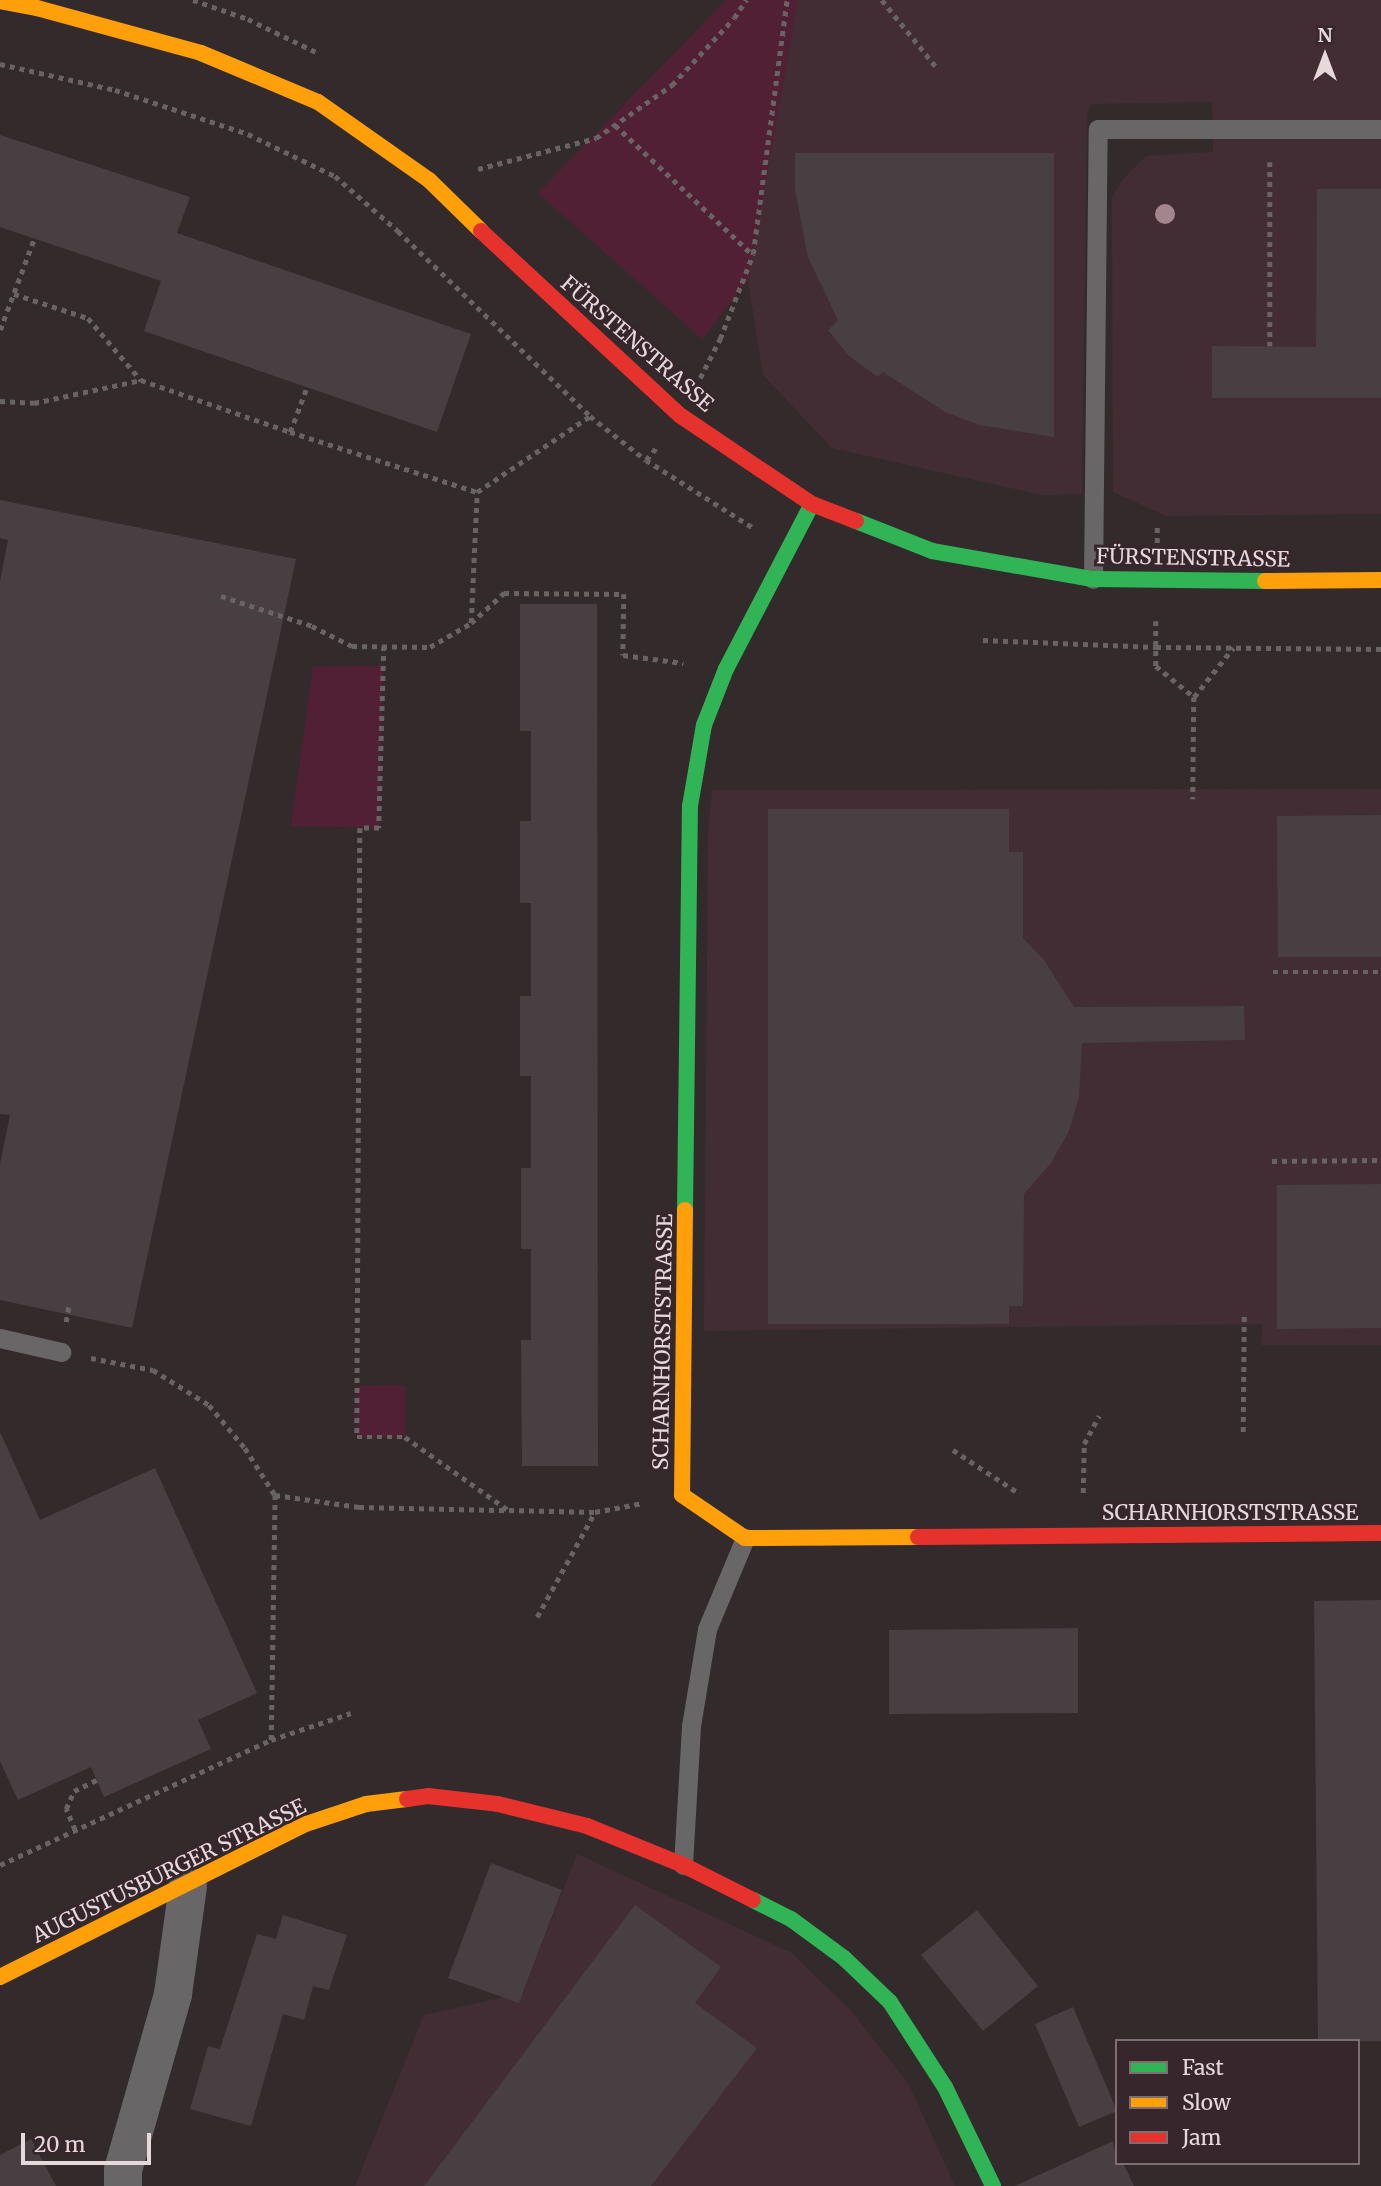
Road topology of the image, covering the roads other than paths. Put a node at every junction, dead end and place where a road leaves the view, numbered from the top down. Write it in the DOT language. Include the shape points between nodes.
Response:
graph roads {
  1 [pos="0,1"];
  2 [pos="1381,129"];
  3 [pos="812,504"];
  4 [pos="1093,579"];
  5 [pos="1381,580"];
  6 [pos="0,1338"];
  7 [pos="61,1352"];
  8 [pos="1381,1533"];
  9 [pos="744,1538"];
  10 [pos="683,1865"];
  11 [pos="188,1886"];
  12 [pos="0,1977"];
  13 [pos="123,2186"];
  14 [pos="993,2186"];
  1 -- 3 [label="street, FÜRSTENSTRASSE" via="201,53 318,102 429,180 681,416"];
  2 -- 4 [label="lane" via="1098,129"];
  3 -- 4 [label="street, FÜRSTENSTRASSE" via="932,551"];
  3 -- 9 [label="street, SCHARNHORSTSTRASSE" via="726,669 704,725 690,806 682,1495"];
  4 -- 5 [label="street, FÜRSTENSTRASSE"];
  6 -- 7 [label="lane"];
  8 -- 9 [label="street, SCHARNHORSTSTRASSE"];
  9 -- 10 [label="lane" via="706,1629 691,1726"];
  10 -- 11 [label="street, AUGUSTUSBURGER STRASSE" via="587,1826 498,1804 428,1796 366,1804 306,1825"];
  10 -- 14 [label="street, AUGUSTUSBURGER STRASSE" via="791,1919 844,1958 890,2002 945,2087"];
  11 -- 12 [label="street, AUGUSTUSBURGER STRASSE"];
  11 -- 13 [label="street" via="173,1994 122,2170"];
}
